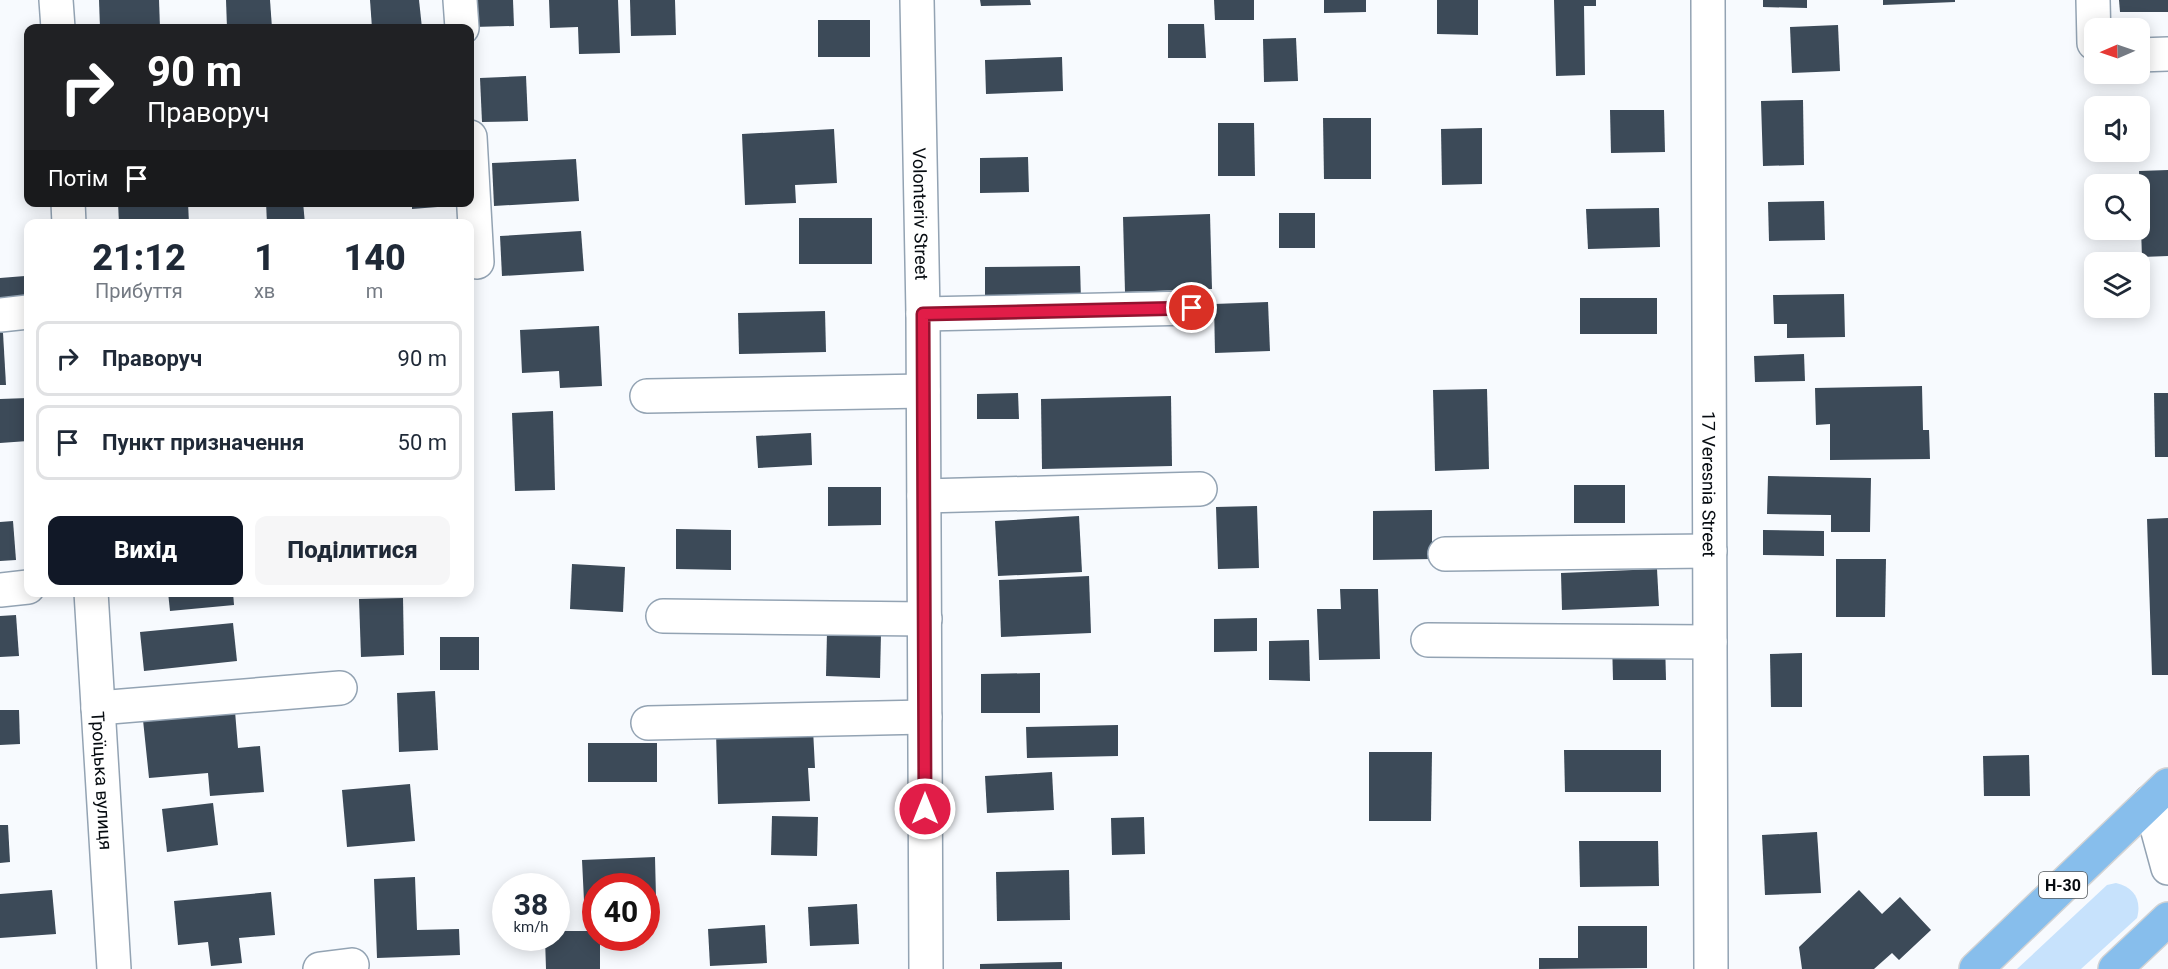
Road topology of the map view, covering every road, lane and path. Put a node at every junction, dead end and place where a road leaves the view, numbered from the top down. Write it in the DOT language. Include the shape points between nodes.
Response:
graph roads {
  1 [pos="56,0"];
  2 [pos="460,0"];
  3 [pos="917,0"];
  4 [pos="1708,0"];
  5 [pos="2093,0"];
  6 [pos="2093,18"];
  7 [pos="58,24"];
  8 [pos="462,24"];
  9 [pos="2168,54"];
  10 [pos="2150,55"];
  11 [pos="474,207"];
  12 [pos="477,262"];
  13 [pos="1192,308"];
  14 [pos="24,312"];
  15 [pos="923,314"];
  16 [pos="0,315"];
  17 [pos="923,391"];
  18 [pos="647,396"];
  19 [pos="1200,489"];
  20 [pos="924,496"];
  21 [pos="1710,551"];
  22 [pos="1445,554"];
  23 [pos="24,587"];
  24 [pos="0,590"];
  25 [pos="91,597"];
  26 [pos="663,616"];
  27 [pos="924,619"];
  28 [pos="1428,640"];
  29 [pos="1710,642"];
  30 [pos="340,688"];
  31 [pos="98,708"];
  32 [pos="925,717"];
  33 [pos="648,723"];
  34 [pos="2159,793"];
  35 [pos="2168,868"];
  36 [pos="2168,919"];
  37 [pos="352,965"];
  38 [pos="114,969"];
  39 [pos="320,969"];
  40 [pos="926,969"];
  41 [pos="1711,969"];
  42 [pos="1976,969"];
  43 [pos="2115,969"];
  1 -- 7 [label="street"];
  2 -- 8 [label="street"];
  3 -- 15 [label="street, Volonteriv Street"];
  4 -- 21 [label="street, 17 Veresnia Street"];
  5 -- 6 [label="street"];
  9 -- 10 [label="street"];
  11 -- 12 [label="street"];
  13 -- 15 [label="street"];
  14 -- 16 [label="street"];
  15 -- 17 [label="street, Volonteriv Street"];
  17 -- 18 [label="street"];
  17 -- 20 [label="street, Volonteriv Street"];
  19 -- 20 [label="street"];
  20 -- 27 [label="street, Volonteriv Street"];
  21 -- 22 [label="street"];
  21 -- 29 [label="street, 17 Veresnia Street"];
  23 -- 24 [label="street"];
  25 -- 31 [label="street, Троїцька вулиця"];
  26 -- 27 [label="street"];
  27 -- 32 [label="street, Volonteriv Street"];
  28 -- 29 [label="street"];
  29 -- 41 [label="street, 17 Veresnia Street"];
  30 -- 31 [label="street"];
  31 -- 38 [label="street, Троїцька вулиця"];
  32 -- 33 [label="street"];
  32 -- 40 [label="street, Volonteriv Street"];
  34 -- 35 [label="street"];
  34 -- 42 [label="main road, Н-30"];
  36 -- 43 [label="main road"];
  37 -- 39 [label="street"];
}
